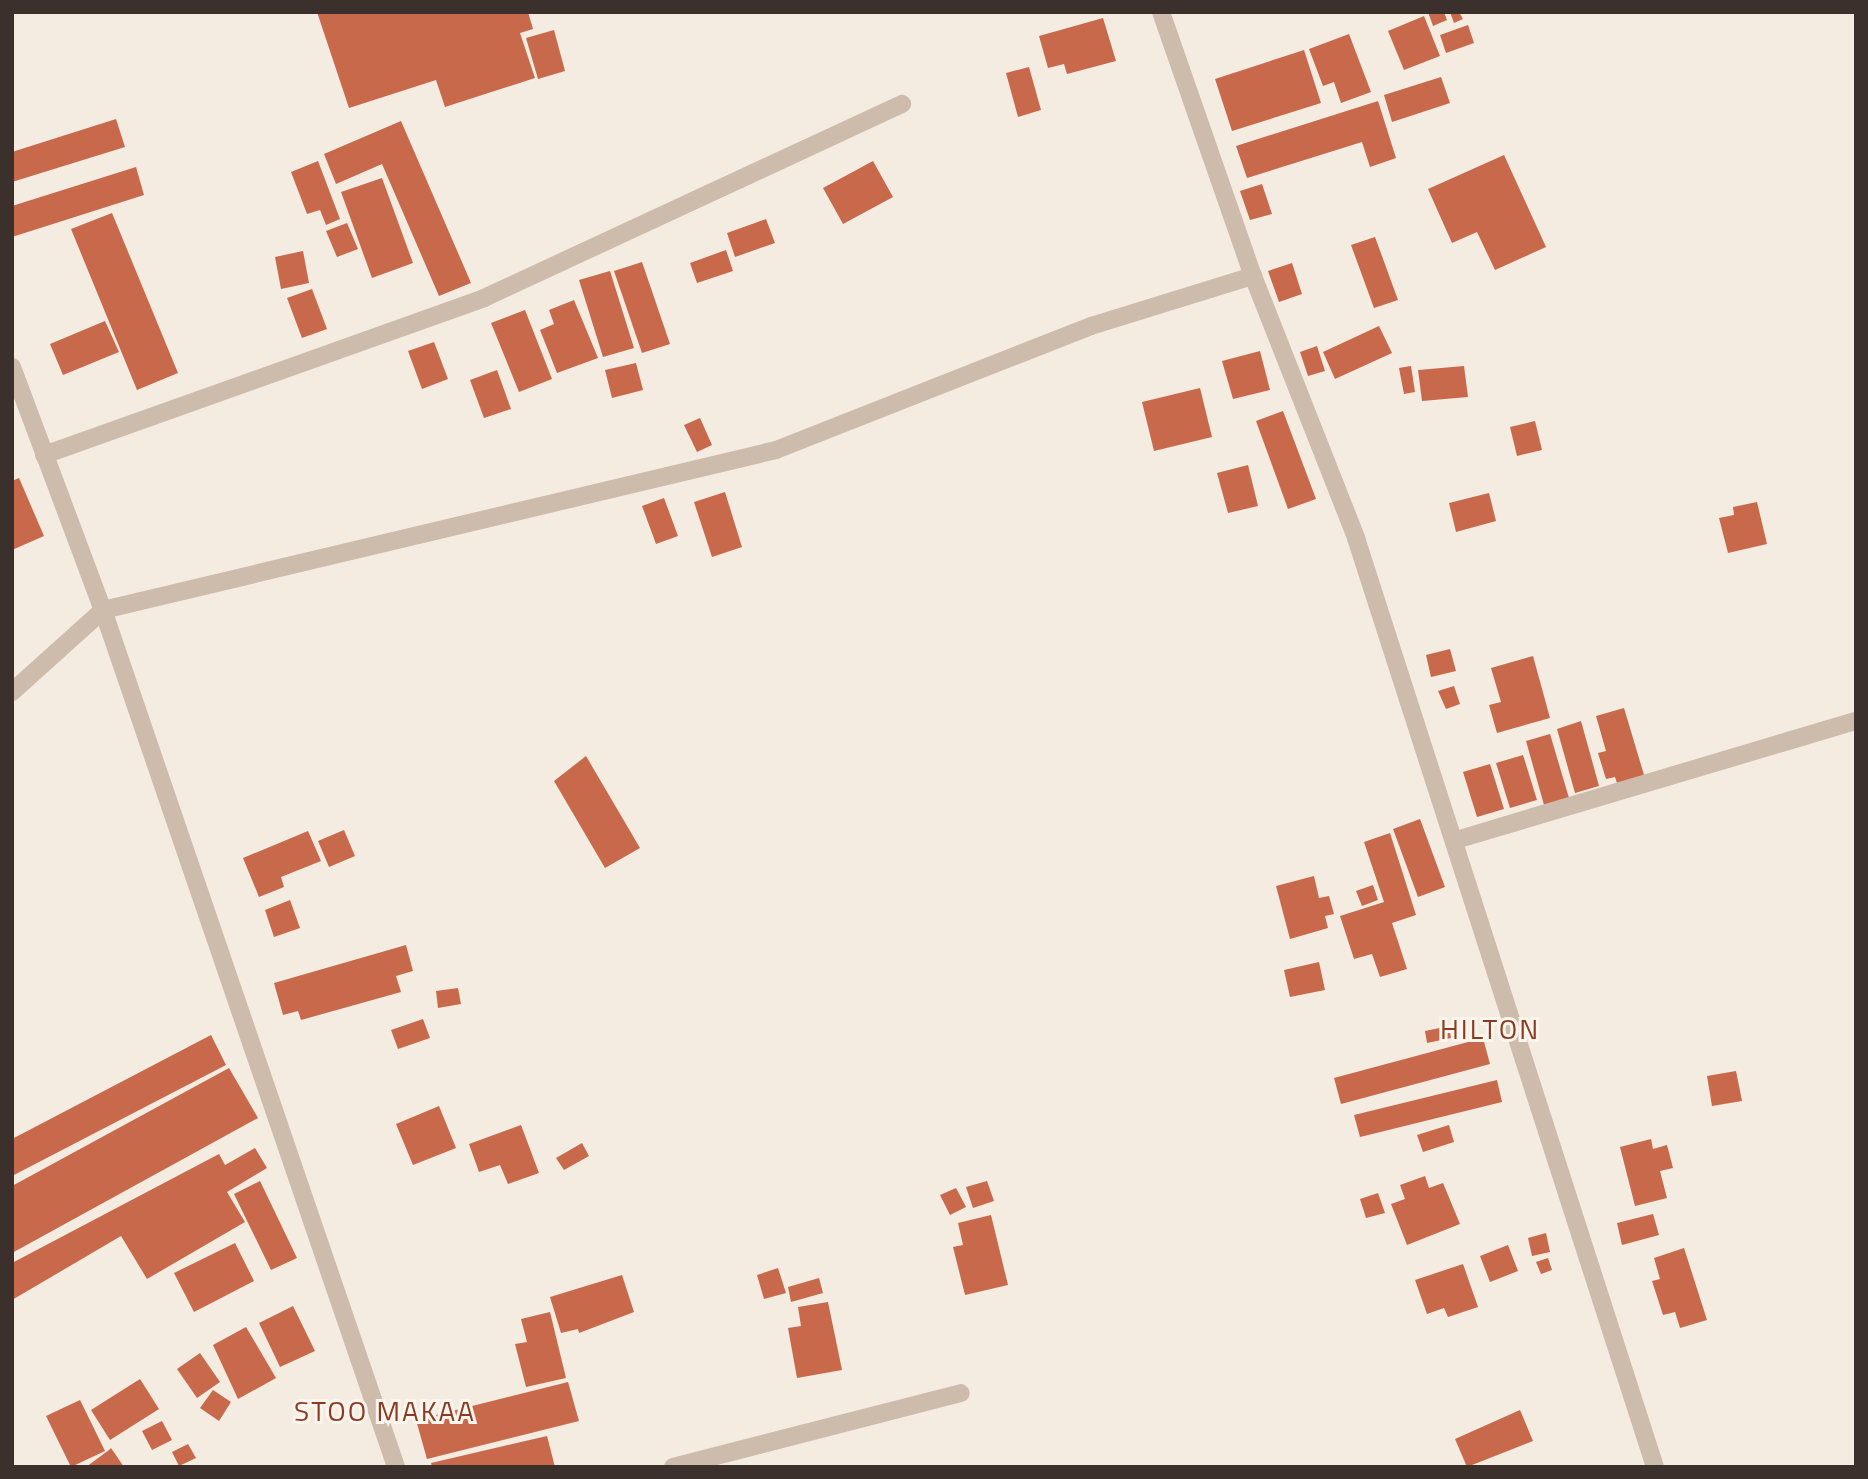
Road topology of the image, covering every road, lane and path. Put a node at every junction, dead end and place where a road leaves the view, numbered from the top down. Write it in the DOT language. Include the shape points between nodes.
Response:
graph roads {
  1 [pos="1161,12"];
  2 [pos="902,104"];
  3 [pos="1253,276"];
  4 [pos="12,368"];
  5 [pos="44,455"];
  6 [pos="103,610"];
  7 [pos="12,692"];
  8 [pos="1856,721"];
  9 [pos="1456,840"];
  10 [pos="961,1393"];
  11 [pos="396,1467"];
  12 [pos="673,1467"];
  13 [pos="1655,1467"];
  1 -- 3 [label="street"];
  2 -- 5 [label="street" via="484,298"];
  3 -- 6 [label="street" via="1091,326 776,450"];
  3 -- 9 [label="street" via="1356,538"];
  4 -- 5 [label="street"];
  5 -- 6 [label="street"];
  6 -- 7 [label="street"];
  6 -- 11 [label="street"];
  8 -- 9 [label="street"];
  9 -- 13 [label="street"];
  10 -- 12 [label="street"];
}
